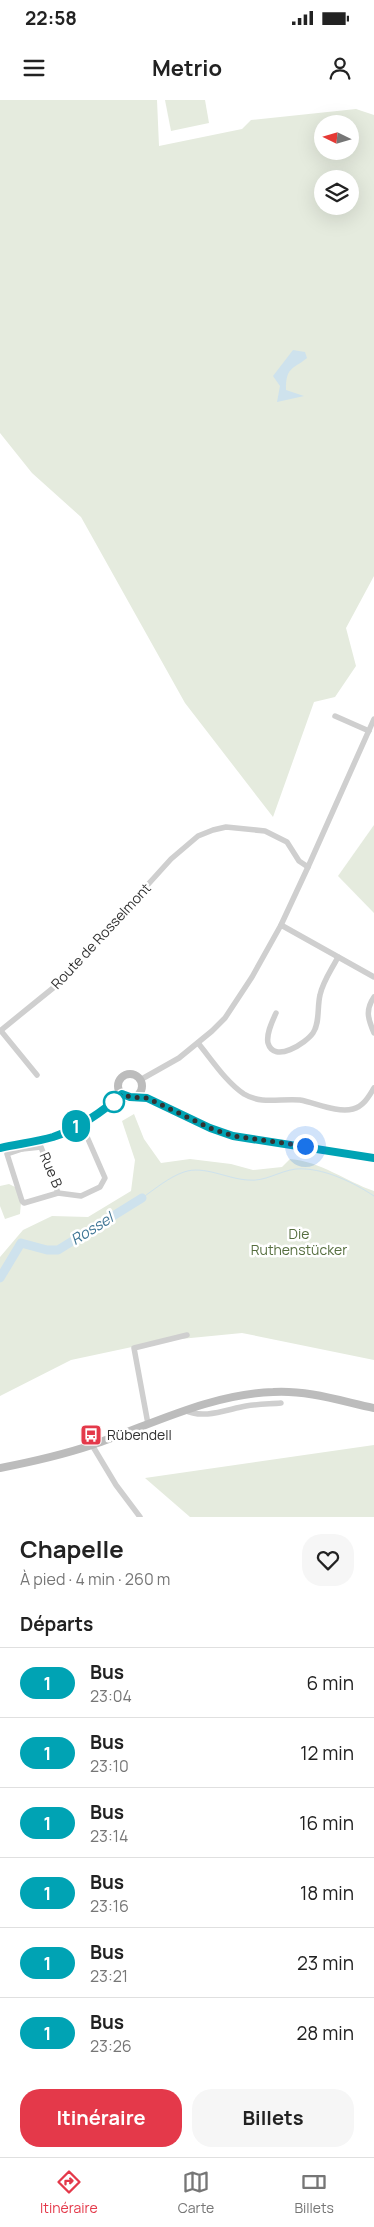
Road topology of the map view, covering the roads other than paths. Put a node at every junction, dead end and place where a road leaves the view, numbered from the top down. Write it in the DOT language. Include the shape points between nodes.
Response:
graph roads {
  1 [pos="335,716"];
  2 [pos="374,719"];
  3 [pos="368,732"];
  4 [pos="308,868"];
  5 [pos="281,924"];
  6 [pos="338,957"];
  7 [pos="374,977"];
  8 [pos="374,996"];
  9 [pos="276,1013"];
  10 [pos="0,1031"];
  11 [pos="374,1033"];
  12 [pos="198,1043"];
  13 [pos="37,1075"];
  14 [pos="140,1080"];
  15 [pos="374,1088"];
  16 [pos="141,1089"];
  17 [pos="122,1094"];
  18 [pos="134,1097"];
  19 [pos="147,1098"];
  20 [pos="81,1124"];
  21 [pos="21,1147"];
  22 [pos="0,1148"];
  23 [pos="374,1158"];
  24 [pos="58,1193"];
  25 [pos="186,1335"];
  26 [pos="281,1403"];
  27 [pos="374,1408"];
  28 [pos="185,1410"];
  29 [pos="148,1424"];
  30 [pos="92,1445"];
  31 [pos="0,1468"];
  32 [pos="140,1517"];
  1 -- 3 [label="street"];
  2 -- 3 [label="street"];
  3 -- 4 [label="street"];
  4 -- 5 [label="street"];
  4 -- 10 [label="street, Route de Rosselmont" via="299,861 287,842 265,831 226,827 198,836 171,859 58,984"];
  5 -- 6 [label="street"];
  5 -- 12 [label="street" via="225,1018"];
  6 -- 7 [label="street"];
  6 -- 9 [label="street" via="323,985 316,1027 308,1039 286,1051 276,1052 271,1048 268,1036"];
  8 -- 11 [label="street" via="368,1012"];
  10 -- 13 [label="street"];
  12 -- 14 [label="street"];
  12 -- 15 [label="street" via="243,1093 262,1100 290,1099 344,1110 365,1102"];
  14 -- 16 [label="main road"];
  14 -- 17 [label="main road" via="133,1074 121,1078 118,1087"];
  16 -- 18 [label="main road"];
  16 -- 19 [label="main road"];
  17 -- 18 [label="main road"];
  17 -- 20 [label="main road"];
  18 -- 19 [label="main road"];
  19 -- 23 [label="main road" via="233,1136"];
  20 -- 21 [label="main road"];
  20 -- 24 [label="street, Rue B" via="105,1181 81,1196"];
  21 -- 22 [label="main road"];
  21 -- 24 [label="street, Rue B" via="41,1147"];
  21 -- 24 [label="street" via="7,1154 22,1201"];
  25 -- 29 [label="street" via="134,1348"];
  26 -- 28 [label="street" via="205,1414 191,1414"];
  27 -- 28 [label="main road" via="326,1396 274,1392 231,1397"];
  28 -- 29 [label="main road"];
  29 -- 30 [label="main road"];
  30 -- 31 [label="main road"];
  30 -- 32 [label="street"];
}
